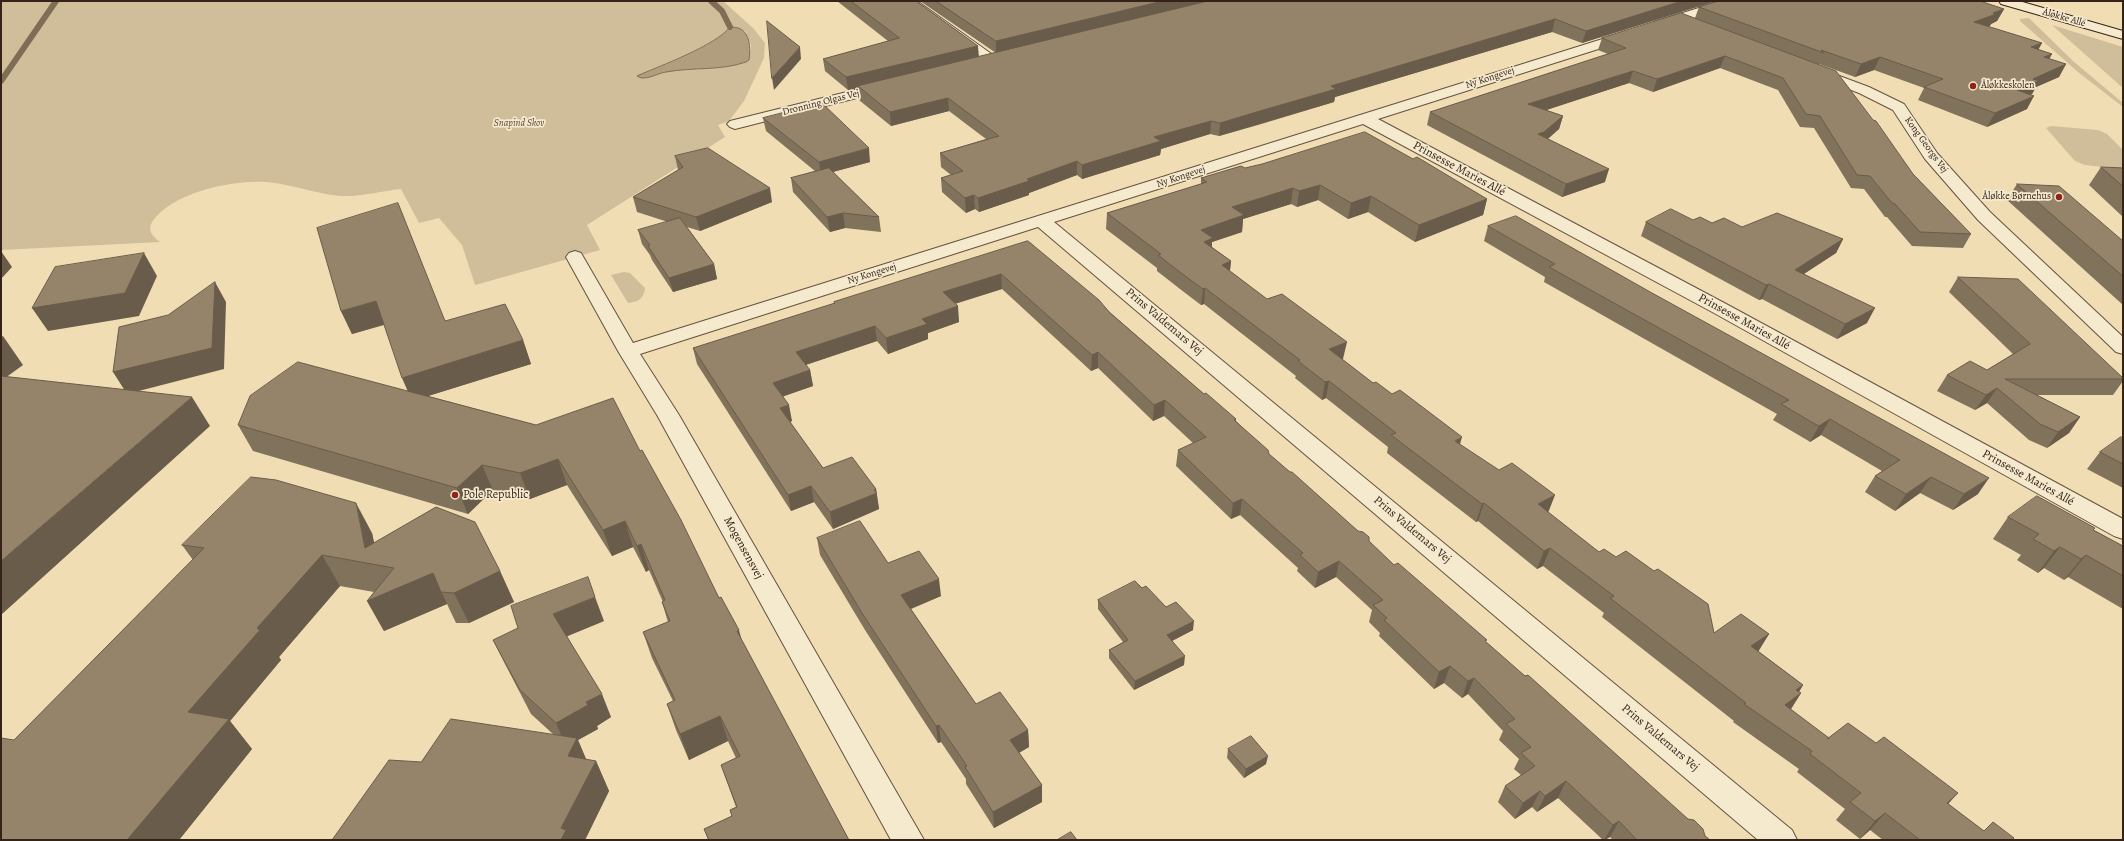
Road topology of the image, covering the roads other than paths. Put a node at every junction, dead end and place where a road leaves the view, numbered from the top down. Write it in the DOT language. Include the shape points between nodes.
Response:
graph roads {
  1 [pos="909,1"];
  2 [pos="1734,1"];
  3 [pos="2005,1"];
  4 [pos="1678,19"];
  5 [pos="1699,27"];
  6 [pos="2123,35"];
  7 [pos="1008,56"];
  8 [pos="993,60"];
  9 [pos="978,64"];
  10 [pos="1807,67"];
  11 [pos="902,83"];
  12 [pos="1364,118"];
  13 [pos="735,124"];
  14 [pos="1042,221"];
  15 [pos="575,257"];
  16 [pos="2123,348"];
  17 [pos="628,351"];
  18 [pos="2123,530"];
  19 [pos="908,840"];
  20 [pos="1781,840"];
  1 -- 8 [label="street"];
  2 -- 4 [label="street, Ny Kongevej"];
  3 -- 6 [label="street, Åløkke Allé"];
  4 -- 5 [label="street"];
  4 -- 12 [label="street, Ny Kongevej"];
  7 -- 8 [label="street"];
  8 -- 9 [label="street"];
  10 -- 16 [label="street, Kong Georgs Vej" via="1899,107 1931,156 1984,216"];
  11 -- 13 [label="street, Dronning Olgas Vej"];
  12 -- 14 [label="street, Ny Kongevej"];
  12 -- 18 [label="street, Prinsesse Maries Allé"];
  14 -- 17 [label="street, Ny Kongevej"];
  14 -- 20 [label="street, Prins Valdemars Vej"];
  15 -- 17 [label="street, Mogensensvej"];
  17 -- 19 [label="street, Mogensensvej" via="668,415"];
}
